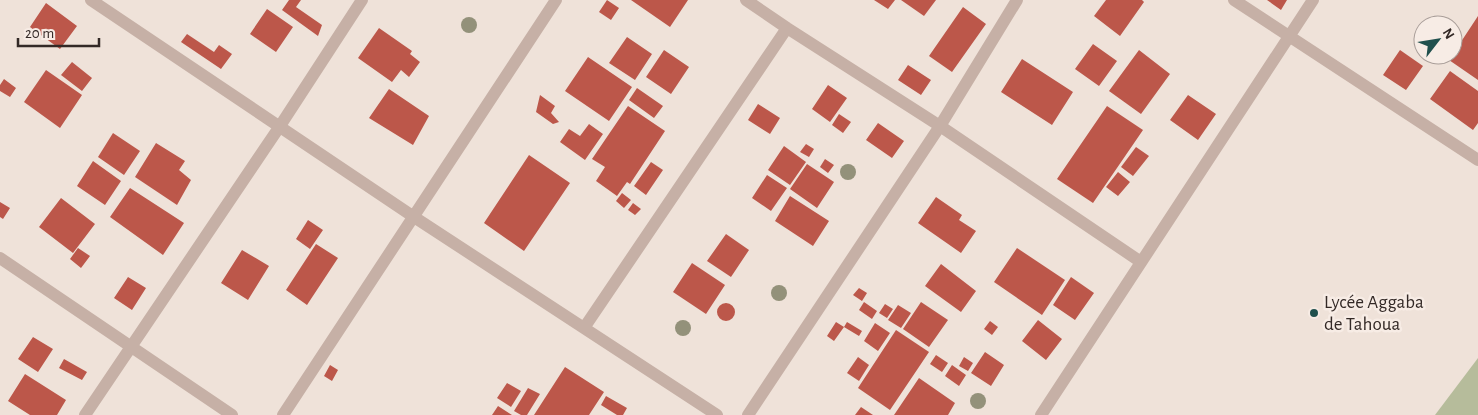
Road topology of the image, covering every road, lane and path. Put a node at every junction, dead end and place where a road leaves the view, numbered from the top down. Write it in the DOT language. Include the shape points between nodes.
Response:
graph roads {
  1 [pos="362,0"];
  2 [pos="556,0"];
  3 [pos="746,0"];
  4 [pos="1017,0"];
  5 [pos="1234,0"];
  6 [pos="1313,0"];
  7 [pos="95,1"];
  8 [pos="787,28"];
  9 [pos="1289,36"];
  10 [pos="280,126"];
  11 [pos="940,126"];
  12 [pos="1478,160"];
  13 [pos="414,217"];
  14 [pos="0,258"];
  15 [pos="1142,262"];
  16 [pos="584,328"];
  17 [pos="131,347"];
  18 [pos="85,415"];
  19 [pos="232,415"];
  20 [pos="284,415"];
  21 [pos="717,415"];
  22 [pos="748,415"];
  23 [pos="1041,415"];
  1 -- 10 [label="street"];
  2 -- 13 [label="street"];
  3 -- 8 [label="street"];
  4 -- 11 [label="street"];
  5 -- 9 [label="street"];
  6 -- 9 [label="street"];
  7 -- 10 [label="street"];
  8 -- 11 [label="street"];
  8 -- 16 [label="street"];
  9 -- 12 [label="street"];
  9 -- 15 [label="street"];
  10 -- 13 [label="street"];
  10 -- 17 [label="street"];
  11 -- 15 [label="street"];
  11 -- 22 [label="street"];
  13 -- 16 [label="street"];
  13 -- 20 [label="street"];
  14 -- 17 [label="street"];
  15 -- 23 [label="street"];
  16 -- 21 [label="street"];
  17 -- 18 [label="street"];
  17 -- 19 [label="street"];
}
